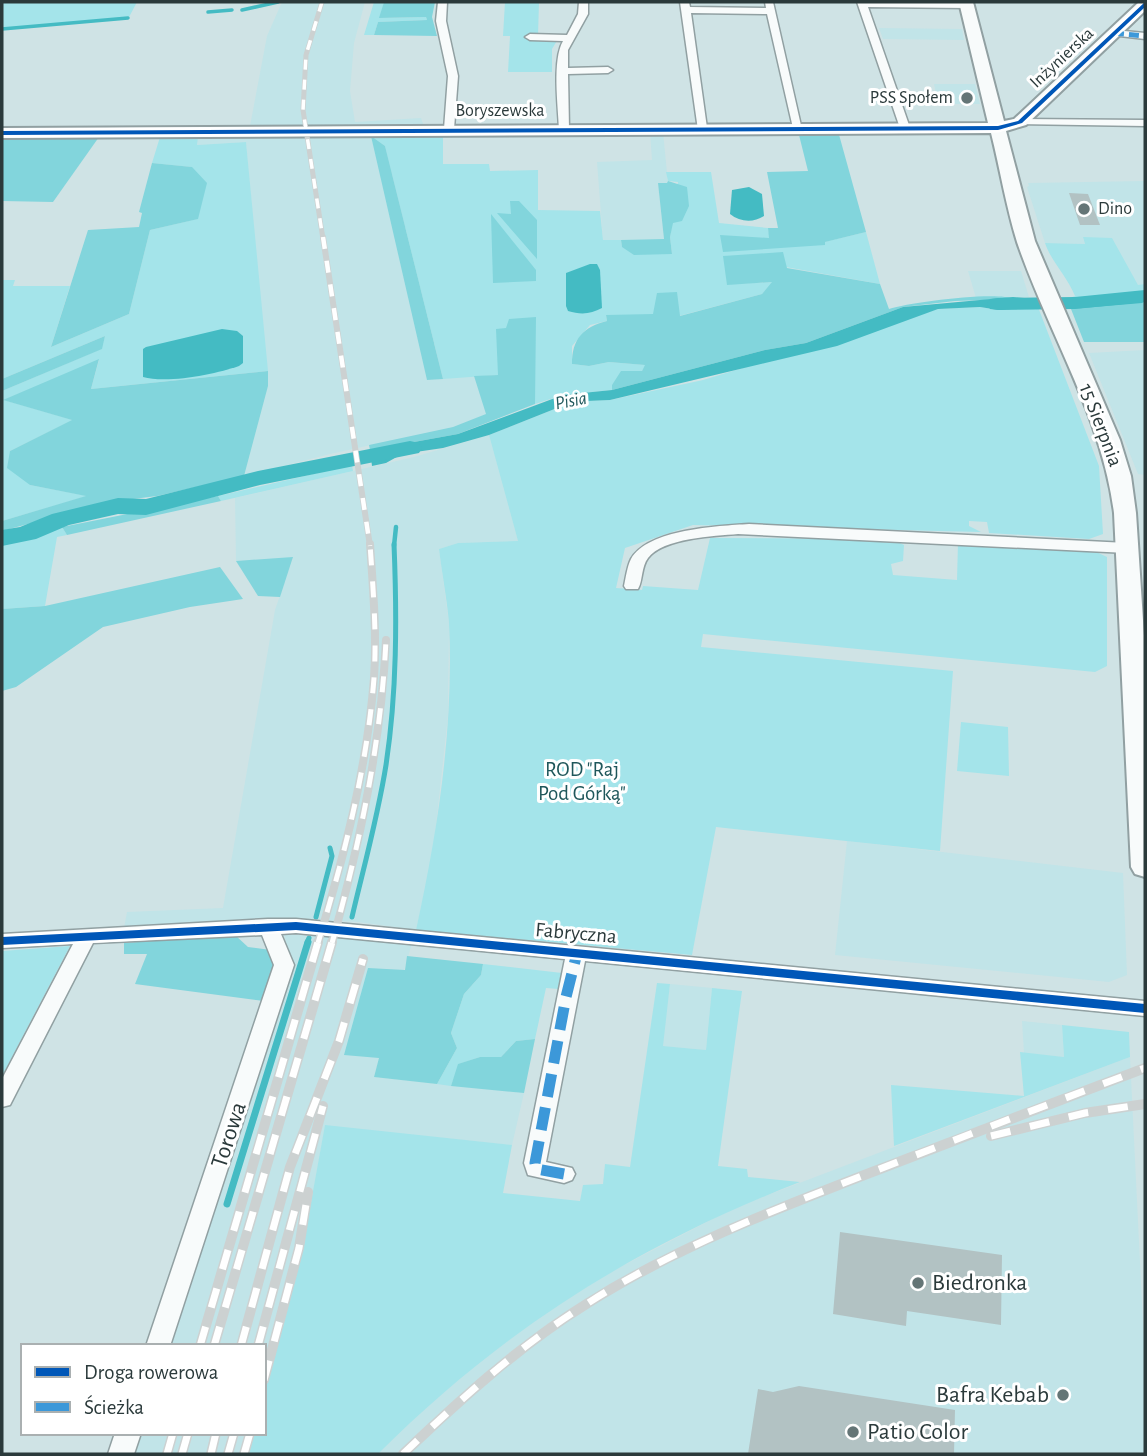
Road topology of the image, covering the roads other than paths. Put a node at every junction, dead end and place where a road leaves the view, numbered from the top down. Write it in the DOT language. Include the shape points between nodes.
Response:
graph roads {
  1 [pos="442,2"];
  2 [pos="584,2"];
  3 [pos="862,3"];
  4 [pos="966,3"];
  5 [pos="1145,4"];
  6 [pos="686,6"];
  7 [pos="770,6"];
  8 [pos="1114,33"];
  9 [pos="1145,36"];
  10 [pos="530,37"];
  11 [pos="570,38"];
  12 [pos="563,71"];
  13 [pos="608,71"];
  14 [pos="1020,122"];
  15 [pos="1145,124"];
  16 [pos="702,128"];
  17 [pos="798,128"];
  18 [pos="905,128"];
  19 [pos="998,128"];
  20 [pos="449,129"];
  21 [pos="565,129"];
  22 [pos="2,133"];
  23 [pos="1127,548"];
  24 [pos="632,586"];
  25 [pos="1145,867"];
  26 [pos="268,926"];
  27 [pos="86,937"];
  28 [pos="2,941"];
  29 [pos="577,953"];
  30 [pos="1145,1009"];
  31 [pos="2,1099"];
  32 [pos="564,1174"];
  33 [pos="159,1344"];
  34 [pos="127,1435"];
  35 [pos="121,1454"];
  1 -- 20 [label="street" via="441,21 453,76"];
  2 -- 11 [label="street"];
  3 -- 4 [label="street"];
  3 -- 18 [label="street"];
  4 -- 19 [label="main road, 15 Sierpnia"];
  5 -- 8 [label="main road, Inżynierska"];
  6 -- 7 [label="street"];
  6 -- 16 [label="street"];
  7 -- 17 [label="street"];
  8 -- 9 [label="street"];
  8 -- 14 [label="main road, Inżynierska"];
  10 -- 11 [label="street"];
  11 -- 12 [label="street" via="563,50"];
  12 -- 13 [label="street"];
  12 -- 21 [label="street"];
  14 -- 15 [label="street"];
  14 -- 19 [label="main road, Inżynierska"];
  16 -- 17 [label="main road, Boryszewska"];
  16 -- 21 [label="main road, Boryszewska"];
  17 -- 18 [label="main road, Boryszewska"];
  18 -- 19 [label="main road, Boryszewska"];
  19 -- 23 [label="main road, 15 Sierpnia" via="1026,241 1121,476"];
  20 -- 21 [label="main road, Boryszewska"];
  20 -- 22 [label="main road, Boryszewska"];
  23 -- 24 [label="street" via="714,531 645,552"];
  23 -- 25 [label="main road, 15 Sierpnia"];
  26 -- 27 [label="street, Fabryczna"];
  26 -- 29 [label="street, Fabryczna"];
  26 -- 33 [label="street, Torowa" via="284,965"];
  27 -- 28 [label="street, Fabryczna"];
  27 -- 31 [label="street"];
  29 -- 30 [label="street, Fabryczna"];
  29 -- 32 [label="street" via="535,1163 542,1171"];
  34 -- 35 [label="street"];
}
